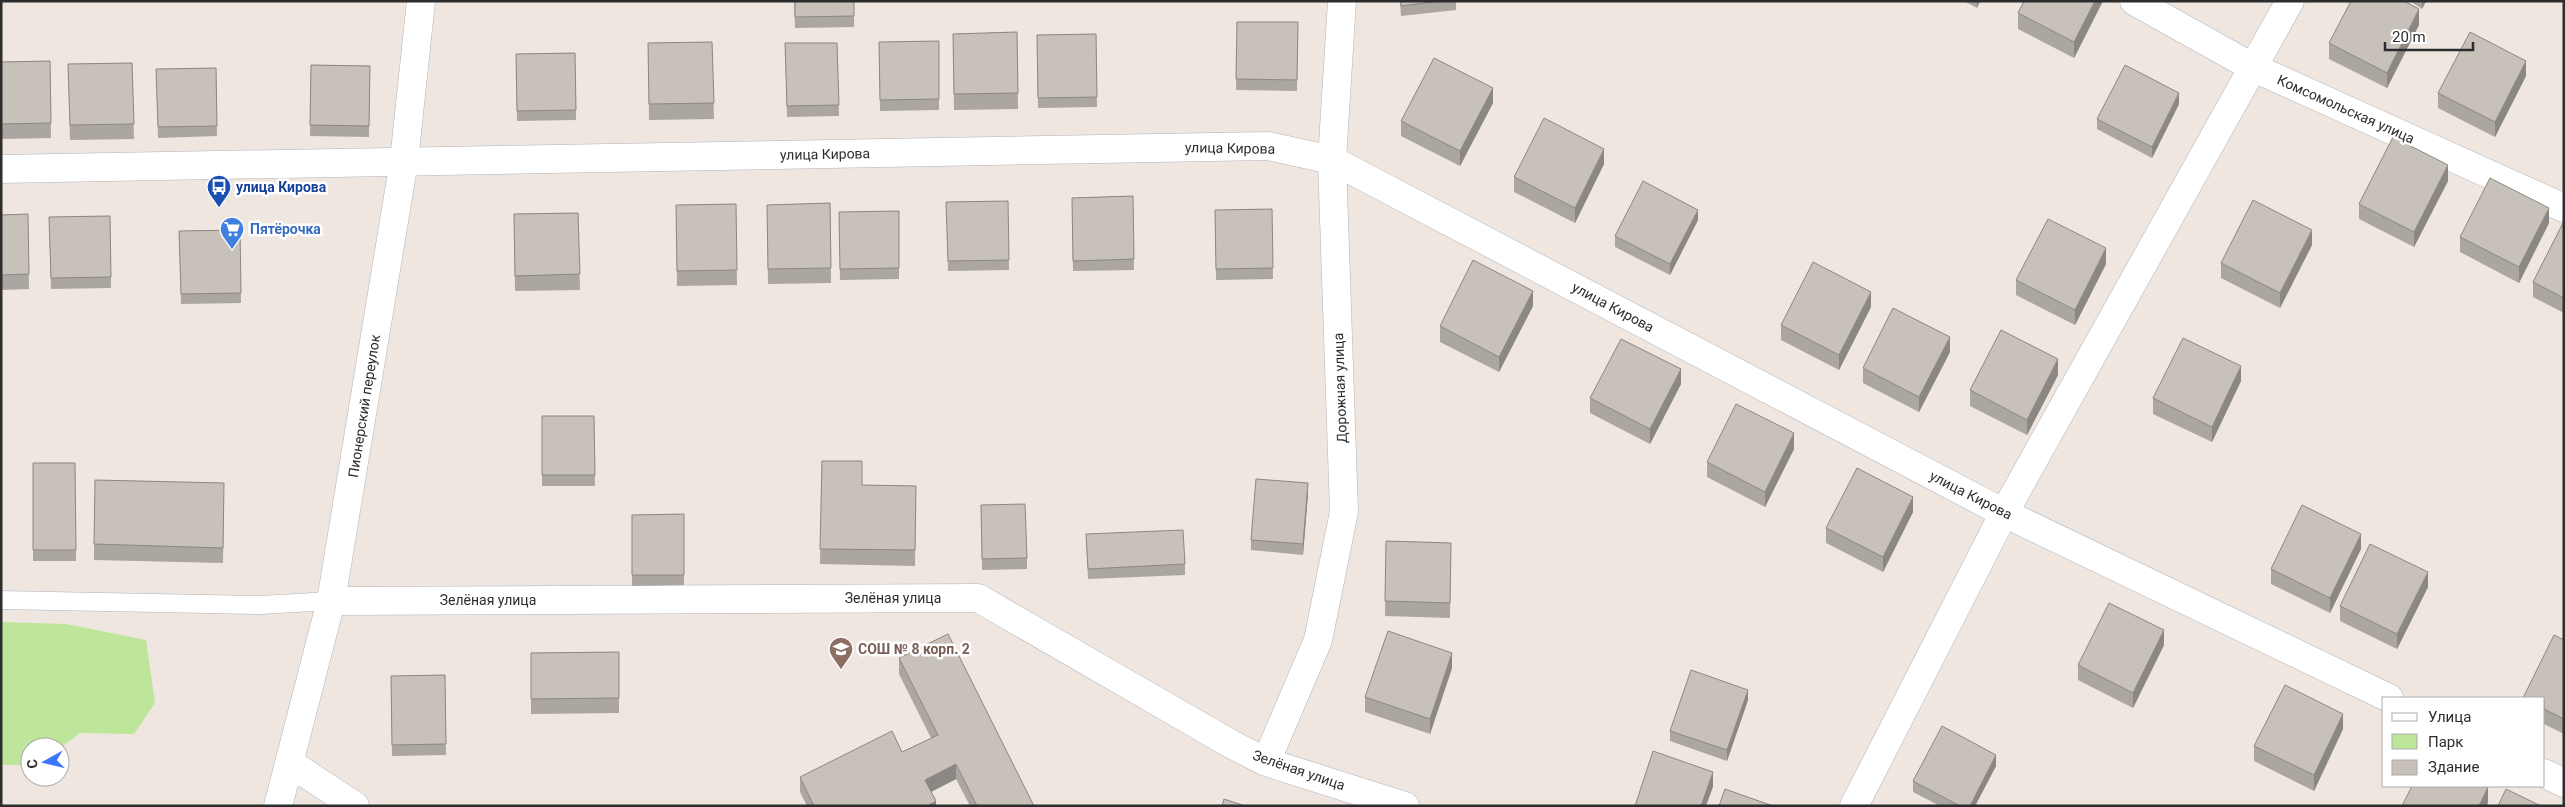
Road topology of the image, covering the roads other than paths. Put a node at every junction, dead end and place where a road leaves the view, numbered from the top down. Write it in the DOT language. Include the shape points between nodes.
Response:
graph roads {
  1 [pos="420,1"];
  2 [pos="1342,1"];
  3 [pos="2134,1"];
  4 [pos="2290,1"];
  5 [pos="2254,68"];
  6 [pos="1332,160"];
  7 [pos="404,161"];
  8 [pos="1,169"];
  9 [pos="2564,208"];
  10 [pos="2004,513"];
  11 [pos="1,600"];
  12 [pos="331,601"];
  13 [pos="2387,697"];
  14 [pos="1266,762"];
  15 [pos="290,763"];
  16 [pos="2545,774"];
  17 [pos="2564,783"];
  18 [pos="278,806"];
  19 [pos="355,806"];
  20 [pos="1405,806"];
  21 [pos="1854,806"];
  1 -- 7 [label="street, Пионерский переулок"];
  2 -- 6 [label="street, Дорожная улица"];
  3 -- 5 [label="street, Комсомольская улица"];
  4 -- 5 [label="street"];
  5 -- 9 [label="street, Комсомольская улица"];
  5 -- 10 [label="street"];
  6 -- 7 [label="street, улица Кирова" via="1268,146"];
  6 -- 10 [label="street, улица Кирова"];
  6 -- 14 [label="street, Дорожная улица" via="1344,512 1318,640"];
  7 -- 8 [label="street, улица Кирова"];
  7 -- 12 [label="street, Пионерский переулок"];
  10 -- 13 [label="street, улица Кирова"];
  10 -- 21 [label="street"];
  11 -- 12 [label="lane" via="260,605"];
  12 -- 14 [label="street, Зелёная улица" via="978,598"];
  12 -- 15 [label="street, Пионерский переулок"];
  14 -- 20 [label="street, Зелёная улица"];
  15 -- 18 [label="street, Пионерский переулок"];
  15 -- 19 [label="street"];
  16 -- 17 [label="street"];
}
